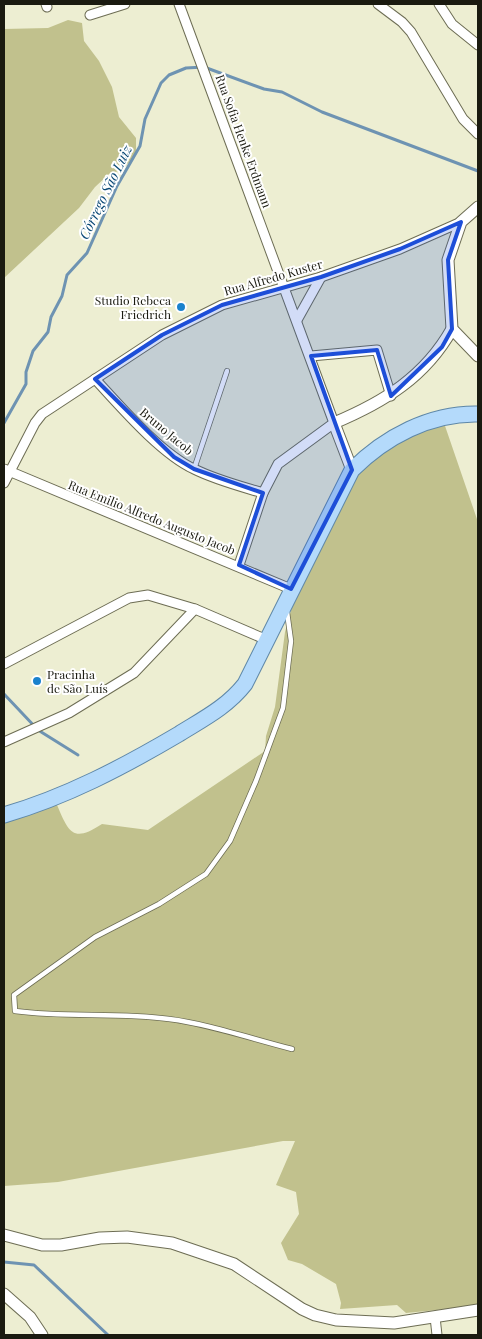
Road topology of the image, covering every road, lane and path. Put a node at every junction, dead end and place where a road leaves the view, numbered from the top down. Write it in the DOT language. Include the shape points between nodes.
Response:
graph roads {
  1 [pos="125,4"];
  2 [pos="179,4"];
  3 [pos="378,4"];
  4 [pos="438,4"];
  5 [pos="90,14"];
  6 [pos="478,46"];
  7 [pos="478,134"];
  8 [pos="478,207"];
  9 [pos="461,222"];
  10 [pos="321,278"];
  11 [pos="286,288"];
  12 [pos="297,320"];
  13 [pos="452,328"];
  14 [pos="311,356"];
  15 [pos="478,356"];
  16 [pos="227,370"];
  17 [pos="95,379"];
  18 [pos="392,396"];
  19 [pos="478,414"];
  20 [pos="334,423"];
  21 [pos="194,469"];
  22 [pos="352,470"];
  23 [pos="7,471"];
  24 [pos="4,483"];
  25 [pos="263,493"];
  26 [pos="239,565"];
  27 [pos="288,595"];
  28 [pos="195,609"];
  29 [pos="267,640"];
  30 [pos="4,664"];
  31 [pos="4,742"];
  32 [pos="4,815"];
  33 [pos="292,1049"];
  34 [pos="4,1235"];
  35 [pos="4,1294"];
  36 [pos="478,1310"];
  37 [pos="435,1317"];
  38 [pos="42,1335"];
  39 [pos="437,1335"];
  1 -- 5 [label="street"];
  2 -- 11 [label="street, Rua Sofia Henke Erdmann"];
  3 -- 7 [label="street" via="411,32 463,119"];
  4 -- 6 [label="street" via="452,24"];
  8 -- 9 [label="street"];
  9 -- 10 [label="street, Rua Alfredo Kuster" via="400,250"];
  9 -- 13 [label="street" via="448,260"];
  10 -- 11 [label="street, Rua Alfredo Kuster"];
  10 -- 12 [label="street"];
  11 -- 12 [label="street, Rua Sofia Henke Erdmann"];
  11 -- 17 [label="street, Rua Alfredo Kuster" via="222,305 162,335"];
  12 -- 14 [label="street, Rua Sofia Henke Erdmann"];
  13 -- 15 [label="street"];
  13 -- 18 [label="street" via="442,347"];
  14 -- 18 [label="street" via="377,350"];
  14 -- 20 [label="street, Rua Sofia Henke Erdmann"];
  16 -- 21 [label="lane"];
  17 -- 21 [label="street, Bruno Jacob" via="174,457"];
  17 -- 23 [label="street, Rua Alfredo Kuster" via="42,414"];
  18 -- 20 [label="street"];
  19 -- 22 [label="main road" via="442,417 418,425 376,449"];
  20 -- 22 [label="street"];
  20 -- 25 [label="street" via="278,464"];
  21 -- 25 [label="street, Bruno Jacob"];
  22 -- 27 [label="main road"];
  23 -- 24 [label="street, Rua Alfredo Kuster"];
  23 -- 26 [label="street, Rua Emilio Alfredo Augusto Jacob"];
  25 -- 26 [label="street"];
  26 -- 27 [label="street, Rua Emilio Alfredo Augusto Jacob"];
  27 -- 29 [label="main road"];
  27 -- 33 [label="lane" via="291,641 283,708 230,842 206,874 159,904 95,937 14,995 15,1011 170,1019"];
  28 -- 29 [label="street"];
  28 -- 30 [label="street" via="148,594 136,595"];
  28 -- 31 [label="street" via="134,673 69,713"];
  29 -- 32 [label="main road" via="245,684 222,708 152,750 73,791"];
  34 -- 37 [label="street" via="42,1245 100,1238 155,1240 234,1264 316,1315 370,1323"];
  35 -- 38 [label="street" via="30,1317"];
  36 -- 37 [label="street"];
  37 -- 39 [label="street"];
}
